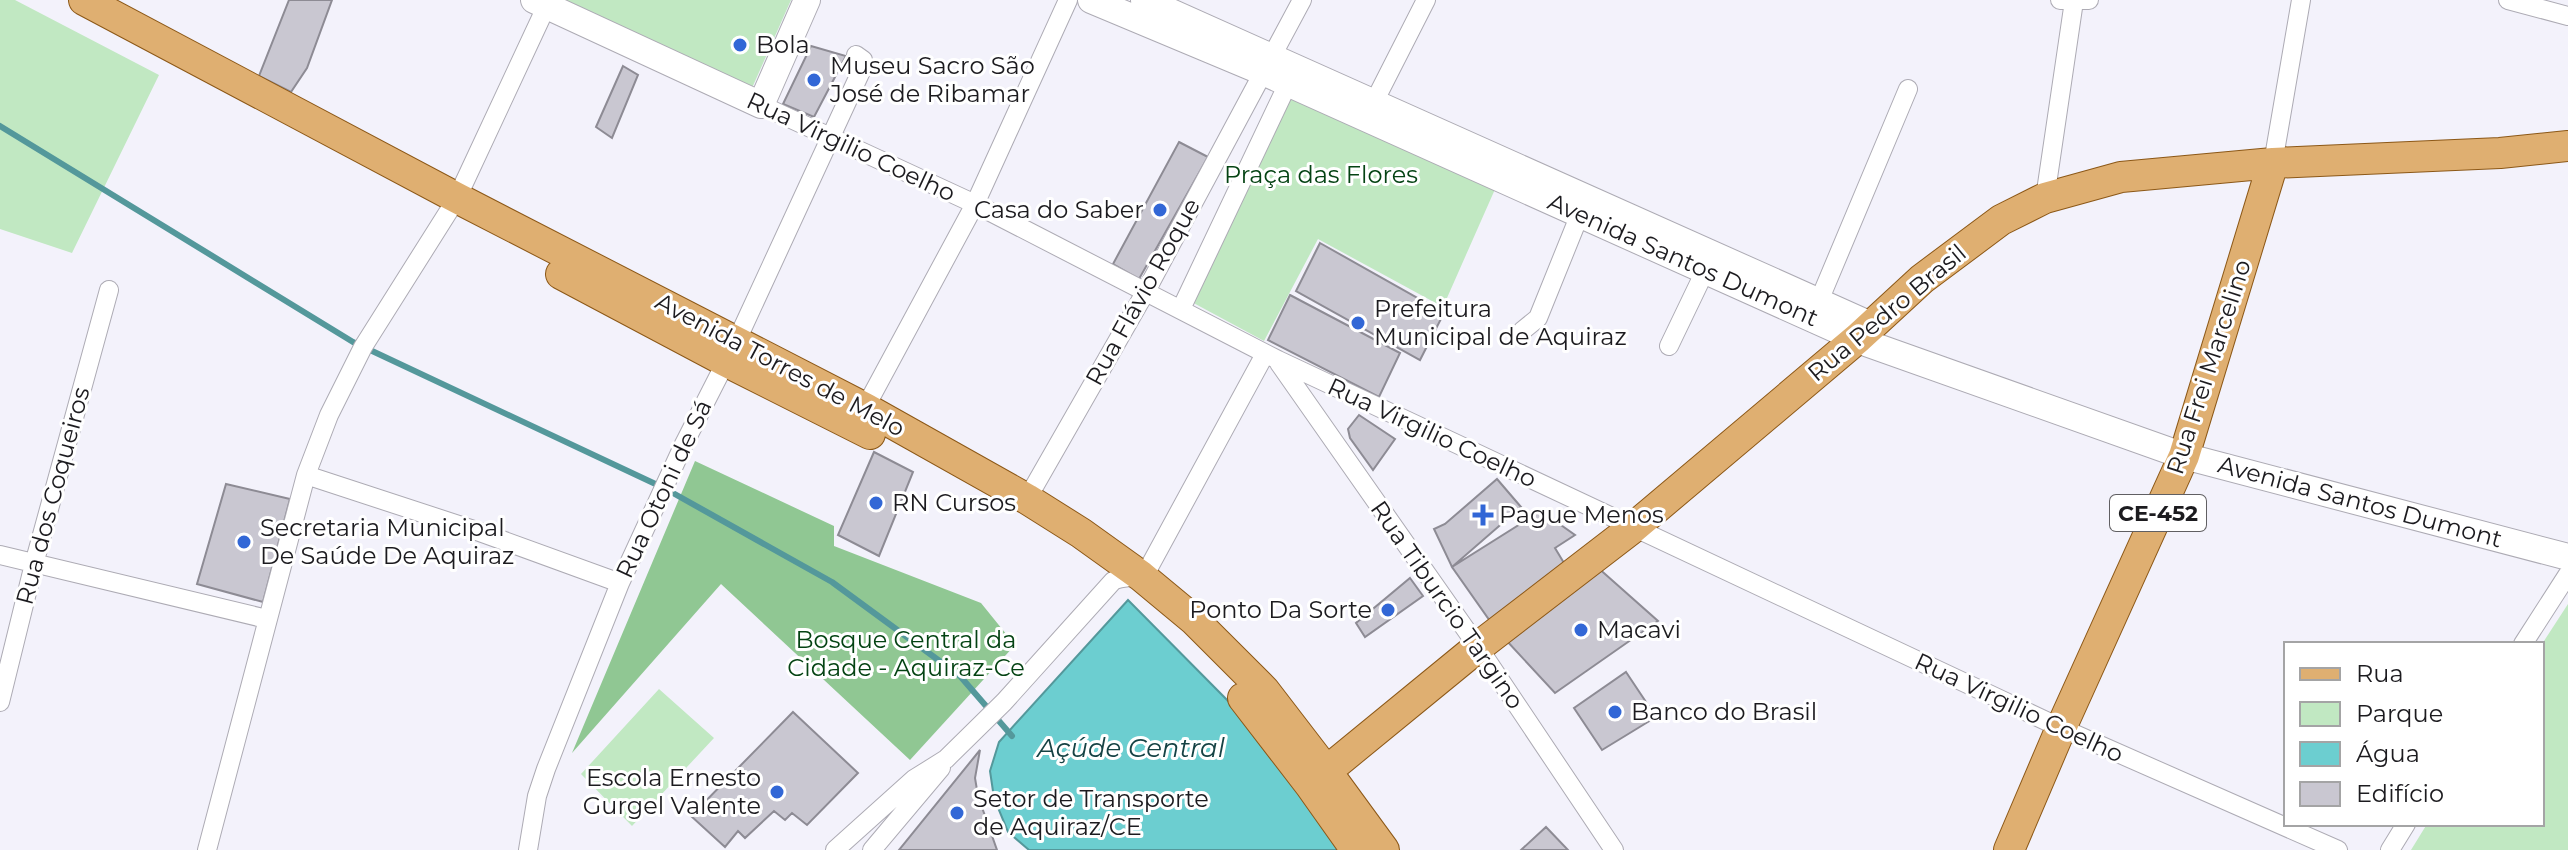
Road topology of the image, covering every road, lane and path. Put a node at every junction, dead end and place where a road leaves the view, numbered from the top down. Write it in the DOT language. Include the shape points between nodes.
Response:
graph roads {
  1 [pos="57,0"];
  2 [pos="84,0"];
  3 [pos="807,0"];
  4 [pos="1068,0"];
  5 [pos="1091,0"];
  6 [pos="1144,0"];
  7 [pos="1302,0"];
  8 [pos="1426,0"];
  9 [pos="2075,0"];
  10 [pos="2301,0"];
  11 [pos="2508,0"];
  12 [pos="540,3"];
  13 [pos="2568,16"];
  14 [pos="1181,27"];
  15 [pos="856,55"];
  16 [pos="1280,70"];
  17 [pos="1908,89"];
  18 [pos="761,105"];
  19 [pos="1370,110"];
  20 [pos="831,139"];
  21 [pos="2568,146"];
  22 [pos="2273,163"];
  23 [pos="2045,198"];
  24 [pos="975,204"];
  25 [pos="453,206"];
  26 [pos="1580,214"];
  27 [pos="1705,271"];
  28 [pos="109,290"];
  29 [pos="1146,291"];
  30 [pos="1819,301"];
  31 [pos="1181,309"];
  32 [pos="1522,331"];
  33 [pos="1864,332"];
  34 [pos="1669,346"];
  35 [pos="731,351"];
  36 [pos="1272,357"];
  37 [pos="865,408"];
  38 [pos="2187,448"];
  39 [pos="306,475"];
  40 [pos="1027,499"];
  41 [pos="1634,527"];
  42 [pos="2568,540"];
  43 [pos="0,555"];
  44 [pos="2568,557"];
  45 [pos="34,564"];
  46 [pos="2568,574"];
  47 [pos="1129,578"];
  48 [pos="620,583"];
  49 [pos="267,619"];
  50 [pos="2524,642"];
  51 [pos="1478,647"];
  52 [pos="0,702"];
  53 [pos="2061,728"];
  54 [pos="946,759"];
  55 [pos="1318,778"];
  56 [pos="2405,826"];
  57 [pos="207,850"];
  58 [pos="528,850"];
  59 [pos="835,850"];
  60 [pos="872,850"];
  61 [pos="1356,850"];
  62 [pos="1384,850"];
  63 [pos="1614,850"];
  64 [pos="2009,850"];
  65 [pos="2338,850"];
  66 [pos="2390,850"];
  1 -- 25 [label="main road, Avenida Torres de Melo"];
  2 -- 25 [label="main road, Avenida Torres de Melo"];
  3 -- 18 [label="street"];
  4 -- 24 [label="street"];
  5 -- 14 [label="street, Avenida Santos Dumont"];
  6 -- 14 [label="street, Avenida Santos Dumont"];
  7 -- 16 [label="street, Rua Flávio Roque"];
  8 -- 19 [label="street"];
  9 -- 23 [label="street"];
  10 -- 22 [label="street, Rua Frei Marcelino"];
  11 -- 13 [label="street"];
  12 -- 18 [label="street, Rua Virgilio Coelho"];
  12 -- 25 [label="street"];
  14 -- 16 [label="street, Avenida Santos Dumont"];
  15 -- 20 [label="street, Rua Otoni de Sá" via="863,67"];
  16 -- 19 [label="street, Avenida Santos Dumont"];
  16 -- 29 [label="street, Rua Flávio Roque"];
  16 -- 31 [label="street, Rua Flávio Roque"];
  17 -- 30 [label="street"];
  18 -- 20 [label="street, Rua Virgilio Coelho"];
  19 -- 26 [label="street, Avenida Santos Dumont"];
  19 -- 30 [label="street, Avenida Santos Dumont"];
  20 -- 24 [label="street, Rua Virgilio Coelho"];
  20 -- 35 [label="street, Rua Otoni de Sá"];
  21 -- 22 [label="main road, Rua Pedro Brasil"];
  22 -- 23 [label="main road, Rua Pedro Brasil" via="2121,177"];
  22 -- 38 [label="main road, Rua Frei Marcelino / CE-452"];
  23 -- 33 [label="main road, Rua Pedro Brasil" via="1962,248"];
  24 -- 29 [label="street, Rua Virgilio Coelho"];
  24 -- 37 [label="street"];
  25 -- 35 [label="main road, Avenida Torres de Melo"];
  25 -- 39 [label="street" via="363,347"];
  26 -- 27 [label="street, Avenida Santos Dumont"];
  26 -- 32 [label="street" via="1538,318"];
  27 -- 33 [label="street, Avenida Santos Dumont"];
  27 -- 34 [label="street"];
  28 -- 45 [label="street, Rua dos Coqueiros"];
  29 -- 31 [label="street, Rua Virgilio Coelho"];
  29 -- 40 [label="street, Rua Flávio Roque"];
  30 -- 33 [label="street, Avenida Santos Dumont"];
  31 -- 36 [label="street, Rua Virgilio Coelho"];
  33 -- 38 [label="street, Avenida Santos Dumont"];
  33 -- 41 [label="main road, Rua Pedro Brasil"];
  35 -- 37 [label="main road, Avenida Torres de Melo"];
  35 -- 47 [label="main road, Avenida Torres de Melo"];
  35 -- 48 [label="street, Rua Otoni de Sá"];
  36 -- 41 [label="street, Rua Virgilio Coelho"];
  36 -- 47 [label="street" via="1147,571"];
  36 -- 51 [label="street, Rua Tiburcio Targino"];
  37 -- 40 [label="main road, Avenida Torres de Melo"];
  38 -- 42 [label="street, Avenida Santos Dumont"];
  38 -- 44 [label="street, Avenida Santos Dumont"];
  38 -- 53 [label="main road, Rua Frei Marcelino / CE-452"];
  39 -- 48 [label="street"];
  39 -- 49 [label="street"];
  40 -- 47 [label="main road, Avenida Torres de Melo" via="1081,533"];
  41 -- 51 [label="main road, Rua Pedro Brasil"];
  41 -- 53 [label="street, Rua Virgilio Coelho"];
  43 -- 45 [label="street"];
  45 -- 49 [label="street"];
  45 -- 52 [label="street, Rua dos Coqueiros"];
  46 -- 50 [label="street"];
  47 -- 54 [label="street"];
  47 -- 55 [label="main road, Avenida Torres de Melo" via="1194,620 1264,690"];
  48 -- 58 [label="street, Rua Otoni de Sá" via="550,758"];
  49 -- 57 [label="street"];
  51 -- 55 [label="main road, Rua Pedro Brasil"];
  51 -- 63 [label="street, Rua Tiburcio Targino"];
  53 -- 64 [label="main road, Rua Frei Marcelino / CE-452"];
  53 -- 65 [label="street, Rua Virgilio Coelho"];
  54 -- 59 [label="street" via="914,779"];
  54 -- 60 [label="street"];
  55 -- 61 [label="main road, Avenida Torres de Melo"];
  55 -- 62 [label="main road, Avenida Torres de Melo"];
  56 -- 66 [label="street"];
}
